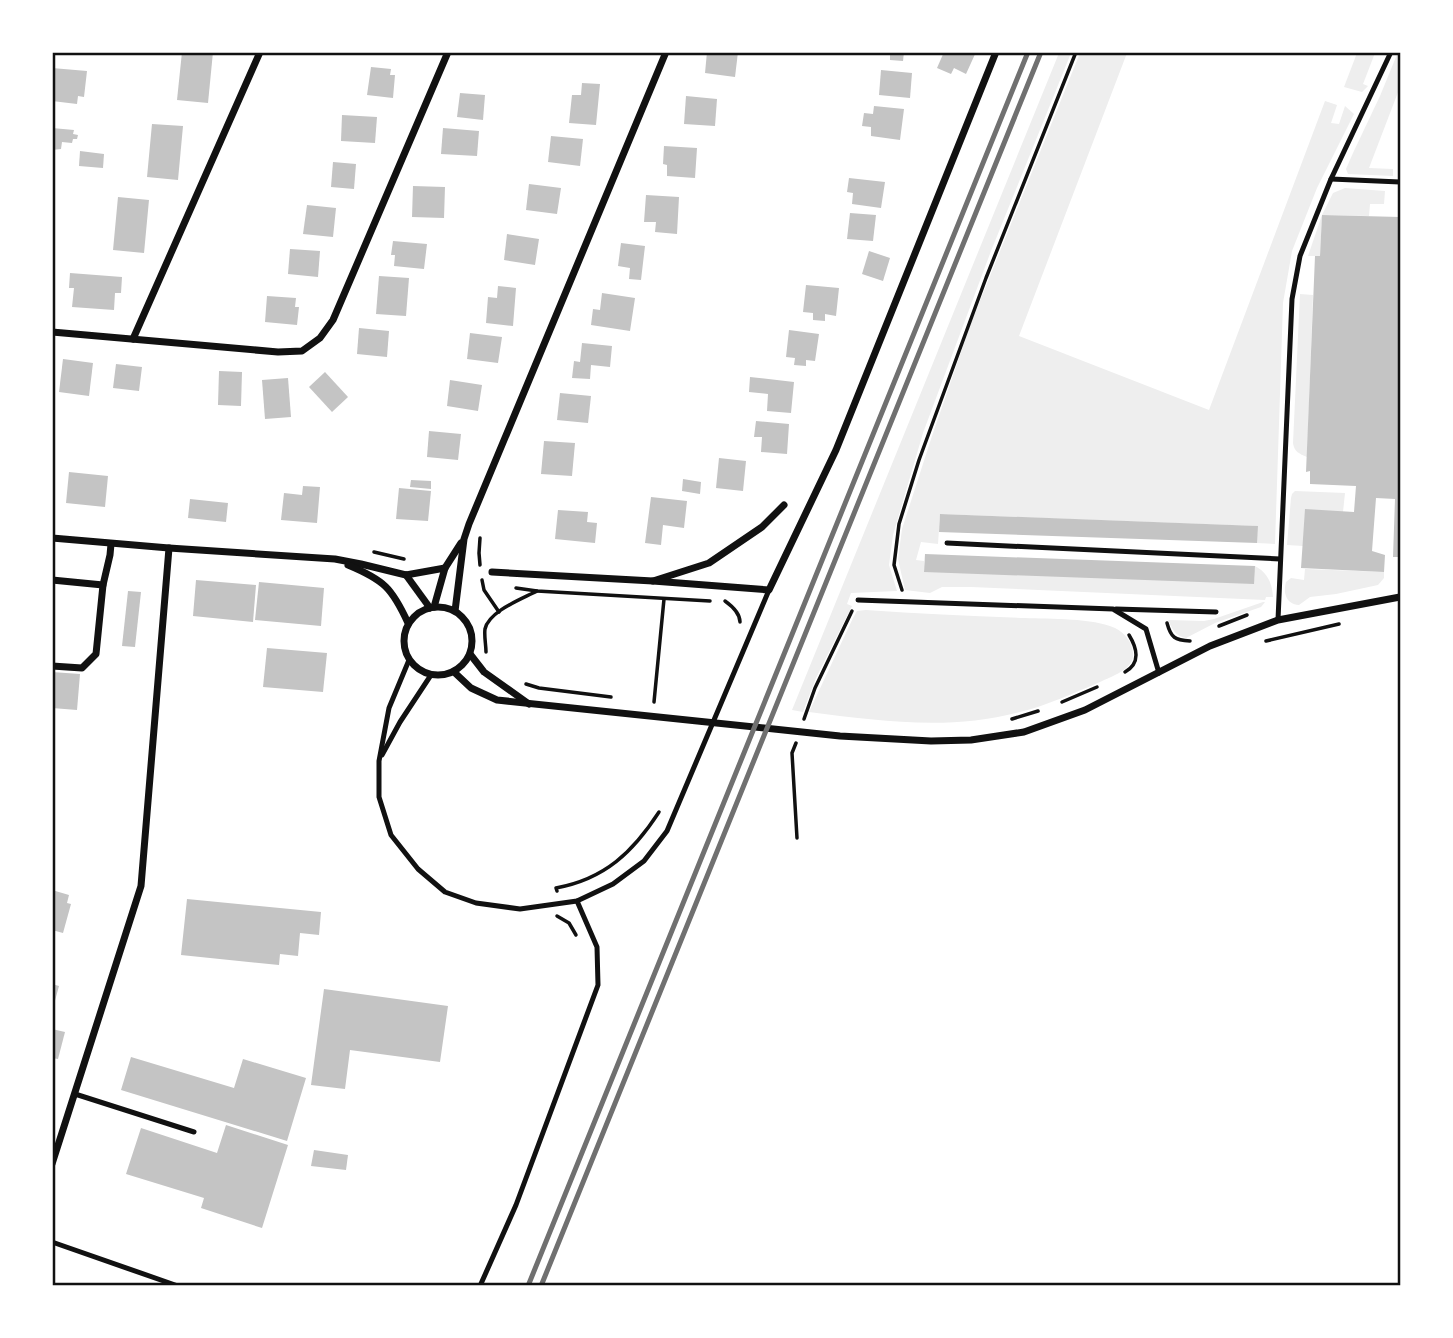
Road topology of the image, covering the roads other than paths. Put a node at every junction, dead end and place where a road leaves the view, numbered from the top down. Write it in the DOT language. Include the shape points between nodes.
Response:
graph roads {
  1 [pos="260,52"];
  2 [pos="448,52"];
  3 [pos="666,52"];
  4 [pos="996,52"];
  5 [pos="1391,52"];
  6 [pos="1331,179"];
  7 [pos="1401,182"];
  8 [pos="52,332"];
  9 [pos="133,339"];
  10 [pos="784,505"];
  11 [pos="52,538"];
  12 [pos="464,539"];
  13 [pos="947,543"];
  14 [pos="111,544"];
  15 [pos="169,548"];
  16 [pos="335,559"];
  17 [pos="1280,559"];
  18 [pos="445,568"];
  19 [pos="492,572"];
  20 [pos="406,575"];
  21 [pos="52,580"];
  22 [pos="653,581"];
  23 [pos="103,585"];
  24 [pos="768,590"];
  25 [pos="1401,597"];
  26 [pos="858,600"];
  27 [pos="432,607"];
  28 [pos="1113,609"];
  29 [pos="455,611"];
  30 [pos="1216,612"];
  31 [pos="1278,620"];
  32 [pos="408,623"];
  33 [pos="470,654"];
  34 [pos="409,660"];
  35 [pos="52,666"];
  36 [pos="454,672"];
  37 [pos="1159,673"];
  38 [pos="431,675"];
  39 [pos="530,705"];
  40 [pos="379,761"];
  41 [pos="577,901"];
  42 [pos="75,1094"];
  43 [pos="194,1132"];
  44 [pos="52,1164"];
  45 [pos="52,1242"];
  46 [pos="178,1286"];
  47 [pos="480,1286"];
  1 -- 9 [label="street"];
  2 -- 9 [label="street" via="333,320 320,338 302,351 278,352"];
  3 -- 12 [label="street"];
  4 -- 24 [label="street" via="836,450"];
  5 -- 6 [label="lane"];
  6 -- 7 [label="lane"];
  6 -- 17 [label="lane" via="1300,256 1292,299"];
  8 -- 9 [label="street"];
  10 -- 22 [label="street" via="762,527 709,563"];
  11 -- 14 [label="street"];
  12 -- 18 [label="street"];
  12 -- 29 [label="street"];
  13 -- 17 [label="lane"];
  14 -- 15 [label="street"];
  14 -- 23 [label="street"];
  15 -- 16 [label="street"];
  15 -- 42 [label="street" via="141,886"];
  16 -- 20 [label="street"];
  16 -- 32 [label="street" via="380,582 398,602"];
  17 -- 31 [label="lane"];
  18 -- 20 [label="street"];
  18 -- 27 [label="street"];
  19 -- 22 [label="street"];
  20 -- 27 [label="street"];
  21 -- 23 [label="street"];
  22 -- 24 [label="street"];
  23 -- 35 [label="street" via="96,654 82,668"];
  24 -- 41 [label="lane" via="667,831 634,869"];
  25 -- 31 [label="street"];
  26 -- 28 [label="lane"];
  27 -- 29 [label="street"];
  27 -- 32 [label="street"];
  28 -- 30 [label="lane"];
  28 -- 37 [label="lane" via="1146,629"];
  29 -- 33 [label="street" via="472,635"];
  31 -- 37 [label="street" via="1210,646"];
  32 -- 34 [label="street" via="403,642"];
  33 -- 36 [label="street"];
  33 -- 39 [label="street" via="484,672"];
  34 -- 38 [label="street"];
  34 -- 40 [label="lane" via="389,708"];
  36 -- 38 [label="street"];
  36 -- 39 [label="street" via="471,688 497,701"];
  37 -- 39 [label="street" via="1024,732 971,740 840,736"];
  38 -- 40 [label="lane"];
  40 -- 41 [label="lane" via="379,797 391,835 418,869 446,892 476,904 520,909"];
  41 -- 47 [label="lane" via="597,947 598,985 516,1205"];
  42 -- 43 [label="lane"];
  42 -- 44 [label="street"];
  45 -- 46 [label="lane"];
}
